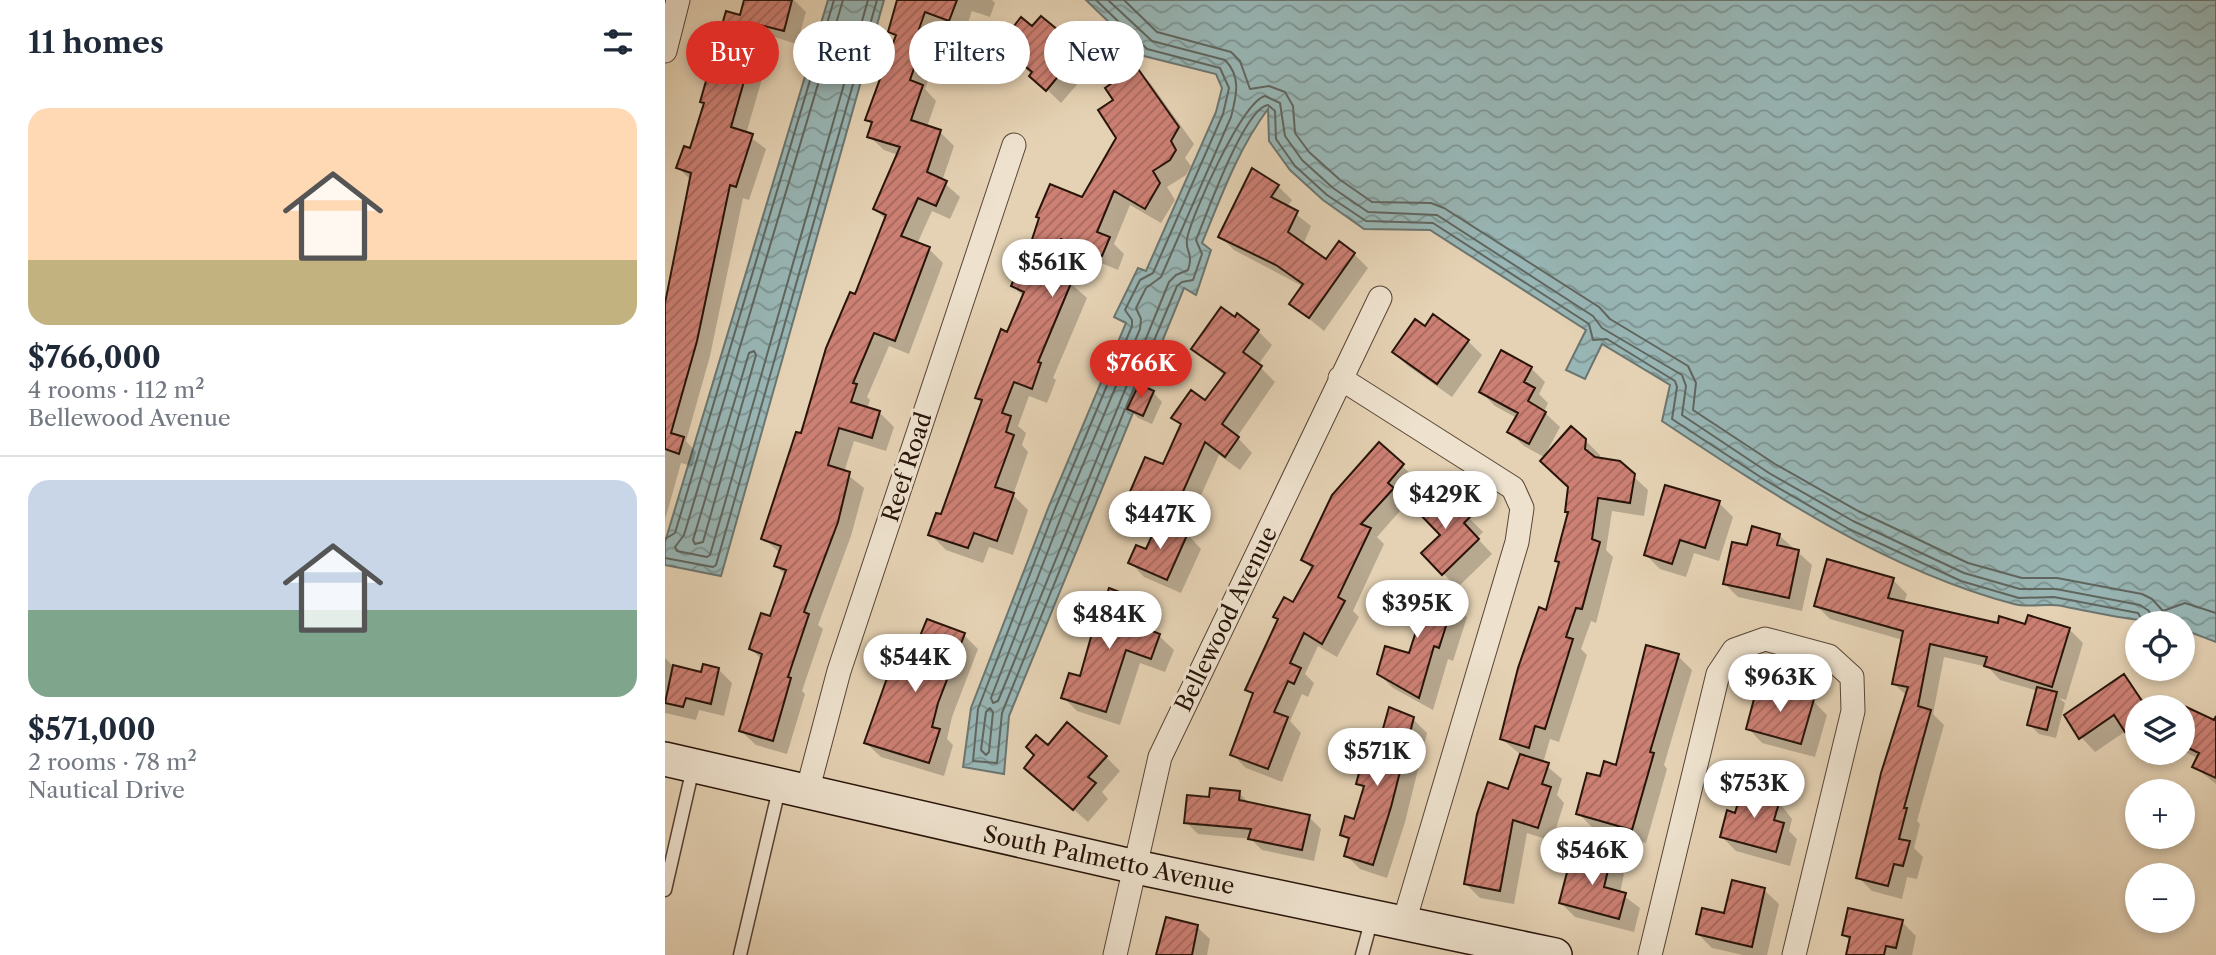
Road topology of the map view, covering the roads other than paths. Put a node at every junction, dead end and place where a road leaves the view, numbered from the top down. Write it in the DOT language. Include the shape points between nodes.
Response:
graph roads {
  1 [pos="678,0"];
  2 [pos="665,51"];
  3 [pos="1014,145"];
  4 [pos="1380,298"];
  5 [pos="1341,378"];
  6 [pos="679,762"];
  7 [pos="794,788"];
  8 [pos="1136,867"];
  9 [pos="665,890"];
  10 [pos="1388,919"];
  11 [pos="1512,951"];
  12 [pos="740,955"];
  13 [pos="1115,955"];
  14 [pos="1362,955"];
  15 [pos="1555,955"];
  16 [pos="1650,955"];
  17 [pos="1794,955"];
  1 -- 2 [label="street"];
  3 -- 7 [label="street, Reef Road" via="839,671"];
  4 -- 5 [label="street, Bellewood Avenue"];
  5 -- 8 [label="street, Bellewood Avenue" via="1160,757"];
  5 -- 10 [label="street" via="1513,488 1522,508 1517,542"];
  6 -- 7 [label="street, South Palmetto Avenue"];
  6 -- 9 [label="lane"];
  7 -- 8 [label="street, South Palmetto Avenue"];
  7 -- 12 [label="lane"];
  8 -- 10 [label="street, South Palmetto Avenue"];
  8 -- 13 [label="street, Bellewood Avenue"];
  10 -- 11 [label="street, South Palmetto Avenue"];
  10 -- 14 [label="lane"];
  11 -- 15 [label="street, South Palmetto Avenue"];
  16 -- 17 [label="street" via="1718,674 1734,650 1765,639 1829,656 1852,677 1853,711"];
}
